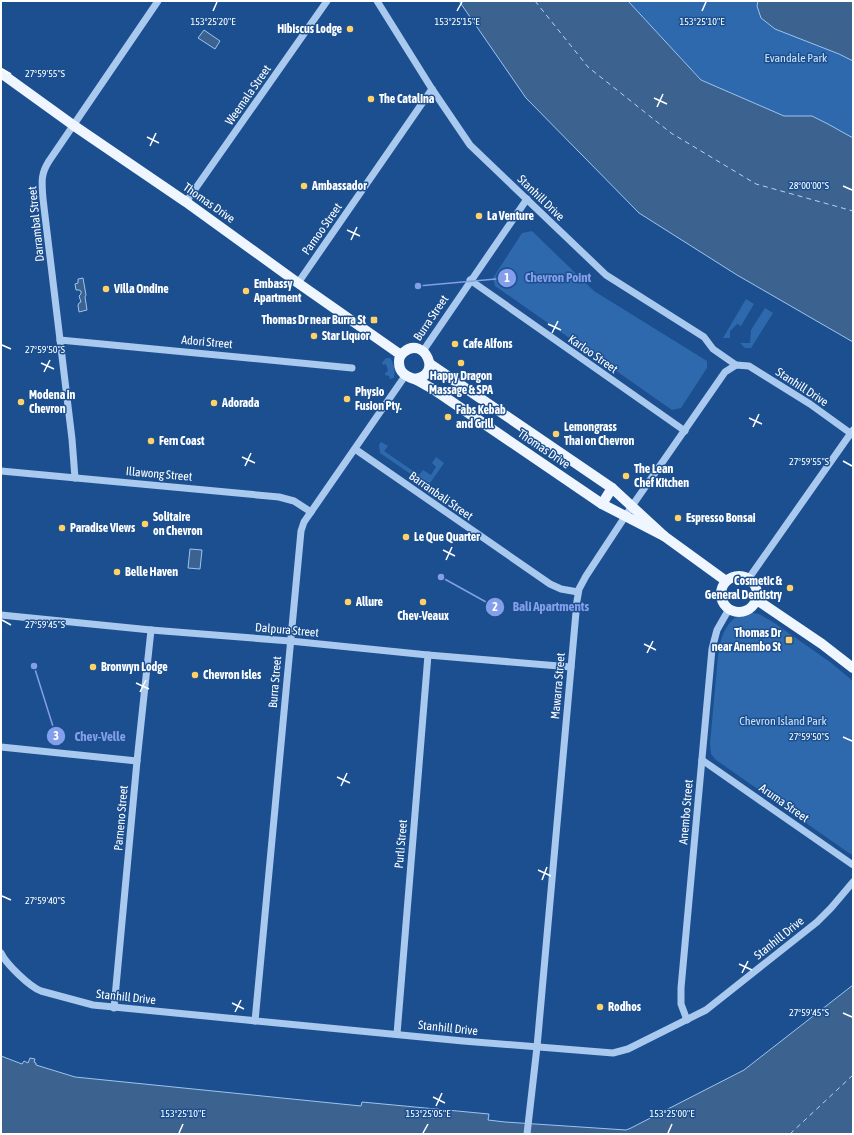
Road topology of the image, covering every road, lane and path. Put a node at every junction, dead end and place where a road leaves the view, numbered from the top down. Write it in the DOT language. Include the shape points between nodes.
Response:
graph roads {
  1 [pos="158,1"];
  2 [pos="327,1"];
  3 [pos="377,1"];
  4 [pos="1,73"];
  5 [pos="432,89"];
  6 [pos="73,125"];
  7 [pos="527,199"];
  8 [pos="186,202"];
  9 [pos="470,280"];
  10 [pos="298,283"];
  11 [pos="60,340"];
  12 [pos="423,351"];
  13 [pos="401,355"];
  14 [pos="430,364"];
  15 [pos="736,365"];
  16 [pos="352,368"];
  17 [pos="409,377"];
  18 [pos="685,431"];
  19 [pos="852,433"];
  20 [pos="355,449"];
  21 [pos="1,472"];
  22 [pos="75,478"];
  23 [pos="612,488"];
  24 [pos="602,504"];
  25 [pos="632,506"];
  26 [pos="311,512"];
  27 [pos="625,517"];
  28 [pos="664,536"];
  29 [pos="749,578"];
  30 [pos="726,581"];
  31 [pos="578,592"];
  32 [pos="757,600"];
  33 [pos="729,609"];
  34 [pos="1,615"];
  35 [pos="151,630"];
  36 [pos="290,641"];
  37 [pos="428,655"];
  38 [pos="571,667"];
  39 [pos="853,668"];
  40 [pos="1,747"];
  41 [pos="702,760"];
  42 [pos="137,761"];
  43 [pos="853,864"];
  44 [pos="853,882"];
  45 [pos="1,953"];
  46 [pos="114,1008"];
  47 [pos="687,1020"];
  48 [pos="255,1021"];
  49 [pos="397,1034"];
  50 [pos="537,1047"];
  51 [pos="527,1134"];
  1 -- 6 [label="street, Darrambal Street"];
  2 -- 8 [label="street, Weemala Street"];
  3 -- 5 [label="street, Stanhill Drive"];
  4 -- 6 [label="main road, Thomas Drive"];
  5 -- 7 [label="street, Stanhill Drive" via="470,146"];
  5 -- 10 [label="street, Parnoo Street"];
  6 -- 8 [label="main road, Thomas Drive"];
  6 -- 11 [label="street, Darrambal Street" via="46,165 42,180"];
  7 -- 9 [label="street, Burra Street"];
  7 -- 15 [label="street, Stanhill Drive" via="606,276 704,337 713,349"];
  8 -- 10 [label="main road, Thomas Drive"];
  9 -- 12 [label="street, Burra Street"];
  9 -- 18 [label="street, Karloo Street"];
  10 -- 13 [label="main road, Thomas Drive"];
  11 -- 16 [label="street, Adori Street"];
  11 -- 22 [label="street, Darrambal Street"];
  12 -- 13 [label="main road" via="414,348"];
  12 -- 14 [label="main road, Thomas Drive" via="428,356"];
  13 -- 17 [label="main road" via="400,369"];
  14 -- 17 [label="main road" via="427,373 418,378"];
  14 -- 23 [label="main road, Thomas Drive"];
  15 -- 18 [label="street, Mawarra Street" via="725,372"];
  15 -- 19 [label="street, Stanhill Drive" via="749,366"];
  17 -- 20 [label="street, Burra Street"];
  17 -- 24 [label="main road, Thomas Drive" via="433,389"];
  18 -- 25 [label="street, Mawarra Street"];
  19 -- 29 [label="street"];
  20 -- 26 [label="street, Burra Street"];
  20 -- 31 [label="street, Barranbali Street" via="550,584"];
  21 -- 22 [label="street, Illawong Street"];
  22 -- 26 [label="street, Illawong Street" via="279,497 294,501"];
  23 -- 24 [label="main road"];
  23 -- 25 [label="main road, Thomas Drive"];
  24 -- 27 [label="main road, Thomas Drive"];
  25 -- 27 [label="street, Mawarra Street"];
  25 -- 28 [label="main road, Thomas Drive"];
  26 -- 36 [label="street, Burra Street" via="300,534"];
  27 -- 28 [label="main road, Thomas Drive"];
  27 -- 31 [label="street, Mawarra Street"];
  28 -- 30 [label="main road, Thomas Drive"];
  29 -- 30 [label="main road" via="731,577"];
  29 -- 32 [label="main road" via="755,585"];
  30 -- 33 [label="main road" via="722,589 722,598"];
  31 -- 38 [label="street, Mawarra Street"];
  32 -- 33 [label="main road" via="745,611 735,612"];
  32 -- 39 [label="main road"];
  33 -- 41 [label="street, Anembo Street" via="713,641"];
  34 -- 35 [label="street, Dalpura Street"];
  35 -- 36 [label="street, Dalpura Street"];
  35 -- 42 [label="street, Parneno Street"];
  36 -- 37 [label="street, Dalpura Street"];
  36 -- 48 [label="street, Burra Street"];
  37 -- 38 [label="street, Dalpura Street"];
  37 -- 49 [label="street, Purli Street"];
  38 -- 50 [label="street, Mawarra Street"];
  40 -- 42 [label="street"];
  41 -- 43 [label="street, Aruma Street"];
  41 -- 47 [label="street, Anembo Street" via="680,995"];
  42 -- 46 [label="street, Parneno Street"];
  44 -- 47 [label="street, Stanhill Drive" via="816,922 710,1007"];
  45 -- 46 [label="street, Stanhill Drive" via="7,962 38,989 89,1005"];
  46 -- 48 [label="street, Stanhill Drive"];
  47 -- 50 [label="street, Stanhill Drive" via="617,1053"];
  48 -- 49 [label="street, Stanhill Drive"];
  49 -- 50 [label="street, Stanhill Drive"];
  50 -- 51 [label="street, Mawarra Street"];
}
